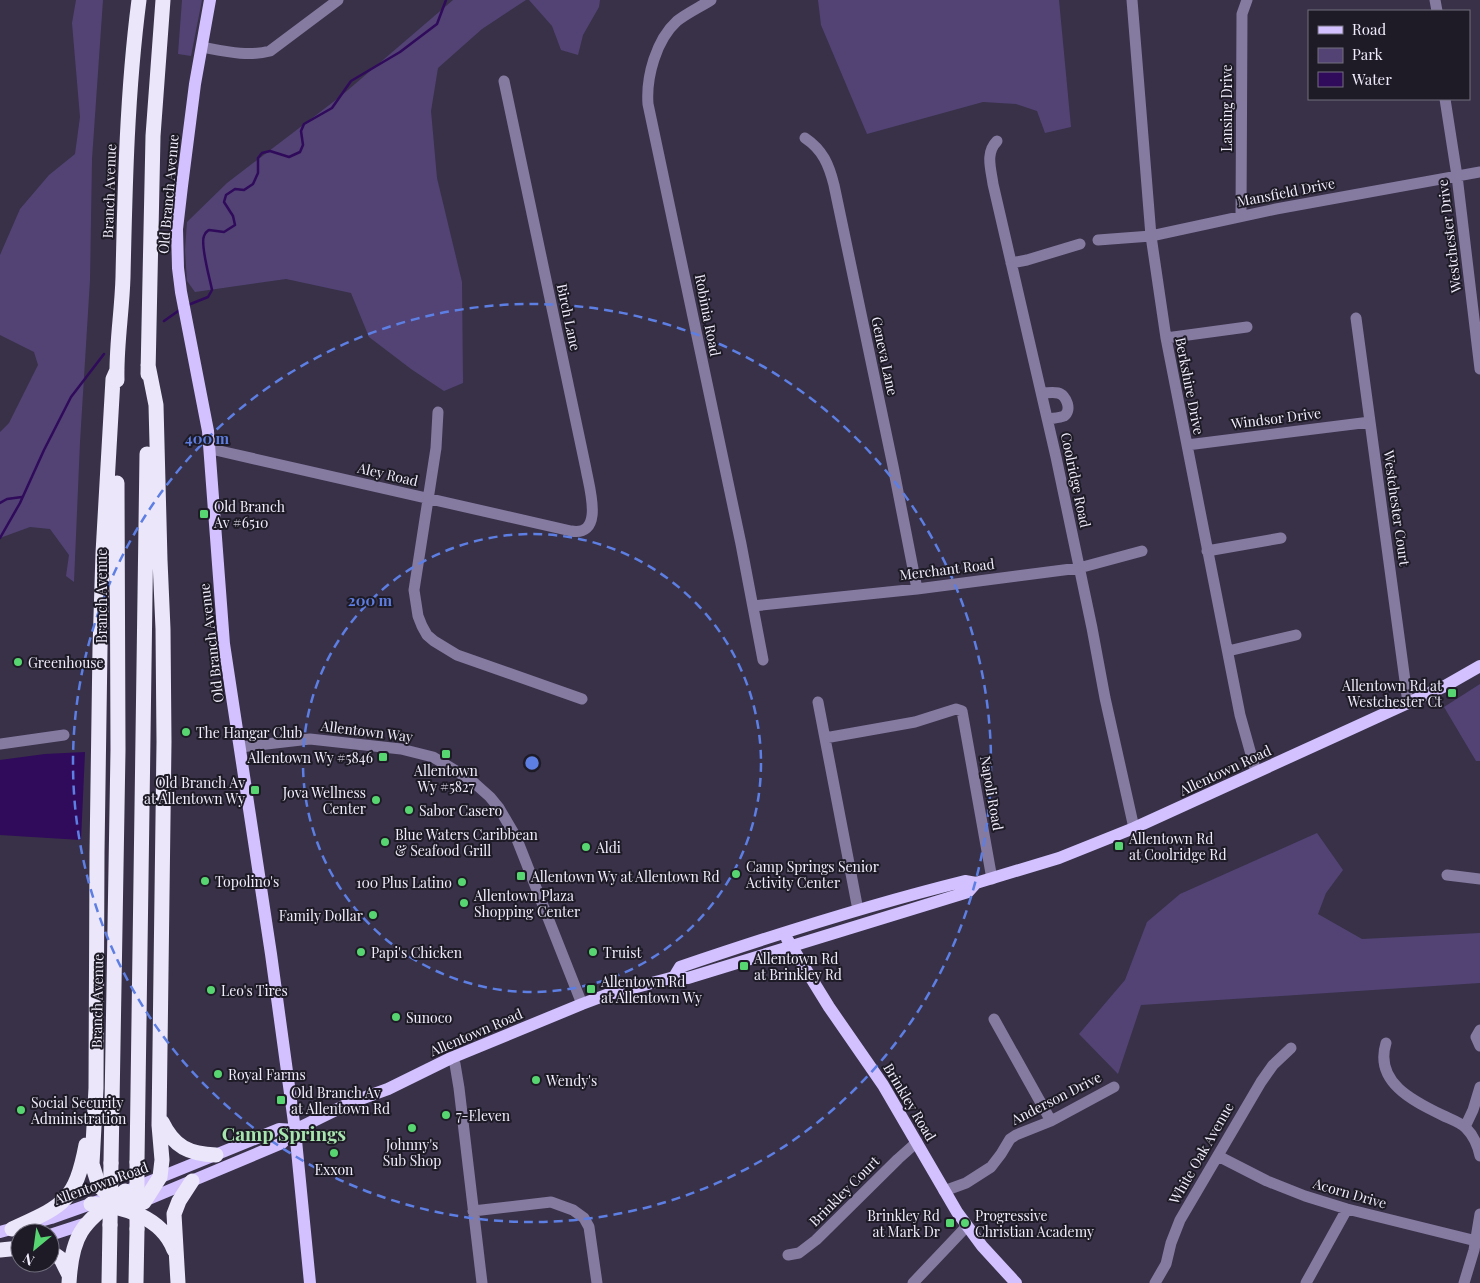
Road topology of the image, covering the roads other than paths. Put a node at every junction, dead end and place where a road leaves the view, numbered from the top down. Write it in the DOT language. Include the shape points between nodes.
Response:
graph roads {
  1 [pos="139,0"];
  2 [pos="163,0"];
  3 [pos="210,0"];
  4 [pos="338,0"];
  5 [pos="710,0"];
  6 [pos="1132,0"];
  7 [pos="1246,0"];
  8 [pos="202,47"];
  9 [pos="504,81"];
  10 [pos="1445,100"];
  11 [pos="805,138"];
  12 [pos="997,141"];
  13 [pos="1480,172"];
  14 [pos="1457,176"];
  15 [pos="1241,216"];
  16 [pos="1151,236"];
  17 [pos="1098,240"];
  18 [pos="1080,244"];
  19 [pos="1011,263"];
  20 [pos="1356,318"];
  21 [pos="1247,327"];
  22 [pos="1166,338"];
  23 [pos="148,365"];
  24 [pos="1480,369"];
  25 [pos="116,370"];
  26 [pos="1042,394"];
  27 [pos="438,412"];
  28 [pos="1048,419"];
  29 [pos="1370,422"];
  30 [pos="1187,445"];
  31 [pos="211,449"];
  32 [pos="427,498"];
  33 [pos="558,528"];
  34 [pos="1281,538"];
  35 [pos="1142,551"];
  36 [pos="1206,551"];
  37 [pos="1079,568"];
  38 [pos="917,589"];
  39 [pos="753,606"];
  40 [pos="1296,635"];
  41 [pos="1228,651"];
  42 [pos="763,660"];
  43 [pos="1480,666"];
  44 [pos="582,699"];
  45 [pos="818,702"];
  46 [pos="1408,703"];
  47 [pos="64,735"];
  48 [pos="825,738"];
  49 [pos="0,744"];
  50 [pos="240,747"];
  51 [pos="1256,772"];
  52 [pos="1134,828"];
  53 [pos="1447,875"];
  54 [pos="992,879"];
  55 [pos="1480,879"];
  56 [pos="976,884"];
  57 [pos="858,910"];
  58 [pos="783,932"];
  59 [pos="790,946"];
  60 [pos="674,977"];
  61 [pos="582,1004"];
  62 [pos="994,1019"];
  63 [pos="1480,1030"];
  64 [pos="1386,1043"];
  65 [pos="1480,1046"];
  66 [pos="1291,1048"];
  67 [pos="452,1058"];
  68 [pos="96,1064"];
  69 [pos="1114,1087"];
  70 [pos="1480,1087"];
  71 [pos="159,1116"];
  72 [pos="1051,1120"];
  73 [pos="1465,1127"];
  74 [pos="295,1130"];
  75 [pos="917,1142"];
  76 [pos="216,1155"];
  77 [pos="1218,1156"];
  78 [pos="1480,1156"];
  79 [pos="160,1178"];
  80 [pos="192,1182"];
  81 [pos="944,1191"];
  82 [pos="117,1200"];
  83 [pos="144,1202"];
  84 [pos="92,1204"];
  85 [pos="1347,1209"];
  86 [pos="474,1210"];
  87 [pos="1480,1214"];
  88 [pos="87,1223"];
  89 [pos="967,1226"];
  90 [pos="6,1231"];
  91 [pos="60,1232"];
  92 [pos="1478,1242"];
  93 [pos="788,1255"];
  94 [pos="176,1256"];
  95 [pos="60,1258"];
  96 [pos="69,1279"];
  97 [pos="109,1283"];
  98 [pos="136,1283"];
  99 [pos="178,1283"];
  100 [pos="310,1283"];
  101 [pos="482,1283"];
  102 [pos="596,1283"];
  103 [pos="913,1283"];
  104 [pos="1016,1283"];
  105 [pos="1155,1283"];
  106 [pos="1306,1283"];
  107 [pos="1464,1283"];
  1 -- 25 [label="highway, Branch Avenue" via="129,99 123,280"];
  2 -- 23 [label="highway" via="152,144"];
  3 -- 8 [label="main road, Old Branch Avenue"];
  4 -- 8 [label="street" via="270,52 239,53"];
  5 -- 39 [label="street, Robinia Road" via="667,32 648,77 647,96"];
  6 -- 16 [label="street, Berkshire Drive"];
  7 -- 15 [label="street, Lansing Drive" via="1242,14"];
  8 -- 31 [label="main road, Old Branch Avenue" via="177,229 183,303"];
  9 -- 33 [label="street, Birch Lane" via="592,501 592,519 586,529 577,532"];
  10 -- 14 [label="street, Westchester Drive"];
  11 -- 38 [label="street, Geneva Lane" via="824,156 833,180"];
  12 -- 19 [label="street, Coolridge Road" via="990,150 989,159"];
  13 -- 14 [label="street, Mansfield Drive"];
  14 -- 15 [label="street, Mansfield Drive"];
  14 -- 24 [label="street, Westchester Drive"];
  15 -- 16 [label="street, Mansfield Drive"];
  16 -- 17 [label="street, Mansfield Drive"];
  16 -- 22 [label="street, Berkshire Drive"];
  18 -- 19 [label="street"];
  19 -- 26 [label="street, Coolridge Road"];
  20 -- 29 [label="street, Westchester Court"];
  21 -- 22 [label="street"];
  22 -- 30 [label="street, Berkshire Drive"];
  23 -- 71 [label="highway" via="156,405 164,637"];
  23 -- 98 [label="highway, bridge"];
  25 -- 68 [label="highway" via="101,619"];
  25 -- 97 [label="highway, Branch Avenue, bridge" via="118,750"];
  26 -- 28 [label="street, Coolridge Road"];
  26 -- 28 [label="street" via="1058,393 1066,400 1067,414"];
  27 -- 32 [label="street" via="436,448"];
  28 -- 37 [label="street, Coolridge Road"];
  29 -- 30 [label="street, Windsor Drive"];
  29 -- 46 [label="street, Westchester Court"];
  30 -- 36 [label="street, Berkshire Drive"];
  31 -- 32 [label="street, Aley Road"];
  31 -- 50 [label="main road, Old Branch Avenue" via="223,634"];
  32 -- 33 [label="street, Aley Road"];
  32 -- 44 [label="street" via="414,590 418,616 427,634 457,655"];
  34 -- 36 [label="street"];
  35 -- 37 [label="street, Merchant Road"];
  36 -- 41 [label="street, Berkshire Drive"];
  37 -- 38 [label="street, Merchant Road"];
  37 -- 52 [label="street, Coolridge Road"];
  38 -- 39 [label="street, Merchant Road"];
  39 -- 42 [label="street, Robinia Road"];
  40 -- 41 [label="street"];
  41 -- 51 [label="street, Berkshire Drive" via="1243,729"];
  43 -- 46 [label="main road, Allentown Road"];
  45 -- 48 [label="street"];
  46 -- 51 [label="main road, Allentown Road"];
  47 -- 49 [label="street"];
  48 -- 54 [label="street, Napoli Road" via="921,720 956,709 962,711"];
  48 -- 57 [label="street"];
  50 -- 61 [label="street, Allentown Way" via="310,739 401,749 433,757 471,780 494,802 516,837"];
  50 -- 74 [label="main road, Old Branch Avenue"];
  51 -- 52 [label="main road, Allentown Road"];
  52 -- 54 [label="main road, Allentown Road" via="1059,858"];
  53 -- 55 [label="street"];
  54 -- 56 [label="main road, Allentown Road"];
  56 -- 57 [label="main road, Allentown Road" via="965,881"];
  56 -- 59 [label="main road, Allentown Road" via="968,892"];
  57 -- 58 [label="main road, Allentown Road"];
  58 -- 59 [label="main road, Brinkley Road"];
  58 -- 60 [label="main road, Allentown Road" via="680,967"];
  59 -- 60 [label="main road, Allentown Road" via="688,978"];
  59 -- 75 [label="main road, Brinkley Road" via="878,1077"];
  60 -- 61 [label="main road, Allentown Road"];
  61 -- 67 [label="main road, Allentown Road"];
  62 -- 72 [label="street"];
  63 -- 65 [label="street" via="1476,1037"];
  64 -- 73 [label="street" via="1383,1060 1394,1083 1414,1101"];
  66 -- 77 [label="street, White Oak Avenue" via="1267,1073"];
  67 -- 74 [label="main road, Allentown Road"];
  67 -- 86 [label="street" via="459,1088"];
  68 -- 82 [label="highway" via="92,1164 99,1186"];
  68 -- 90 [label="highway" via="86,1142 74,1188 55,1208"];
  69 -- 72 [label="street, Anderson Drive"];
  70 -- 73 [label="street"];
  71 -- 76 [label="highway" via="177,1144 190,1151"];
  71 -- 79 [label="highway"];
  72 -- 81 [label="street, Anderson Drive" via="1016,1135 991,1166 966,1183"];
  73 -- 78 [label="street"];
  74 -- 76 [label="main road, Allentown Road" via="279,1129"];
  74 -- 80 [label="main road, Allentown Road" via="282,1143"];
  74 -- 100 [label="main road, Old Branch Avenue"];
  75 -- 81 [label="main road, Brinkley Road"];
  75 -- 93 [label="street, Brinkley Court" via="816,1240 799,1253"];
  76 -- 79 [label="main road, Allentown Road"];
  77 -- 85 [label="street, Acorn Drive" via="1267,1182"];
  77 -- 105 [label="street, White Oak Avenue" via="1180,1220 1166,1264"];
  79 -- 82 [label="main road, Allentown Road"];
  79 -- 83 [label="highway"];
  80 -- 83 [label="main road, Allentown Road"];
  80 -- 94 [label="highway" via="174,1214"];
  81 -- 89 [label="main road, Brinkley Road"];
  82 -- 83 [label="highway"];
  82 -- 84 [label="highway"];
  82 -- 88 [label="highway"];
  82 -- 94 [label="highway" via="162,1230"];
  84 -- 90 [label="main road, Allentown Road"];
  85 -- 92 [label="street, Acorn Drive"];
  85 -- 106 [label="street"];
  86 -- 101 [label="street"];
  86 -- 102 [label="street" via="551,1202 573,1210 584,1218 589,1227"];
  87 -- 92 [label="street"];
  88 -- 91 [label="main road"];
  88 -- 96 [label="highway" via="76,1238"];
  89 -- 103 [label="street"];
  89 -- 104 [label="main road, Brinkley Road"];
  92 -- 107 [label="street"];
  94 -- 99 [label="highway"];
  95 -- 96 [label="highway"];
}
